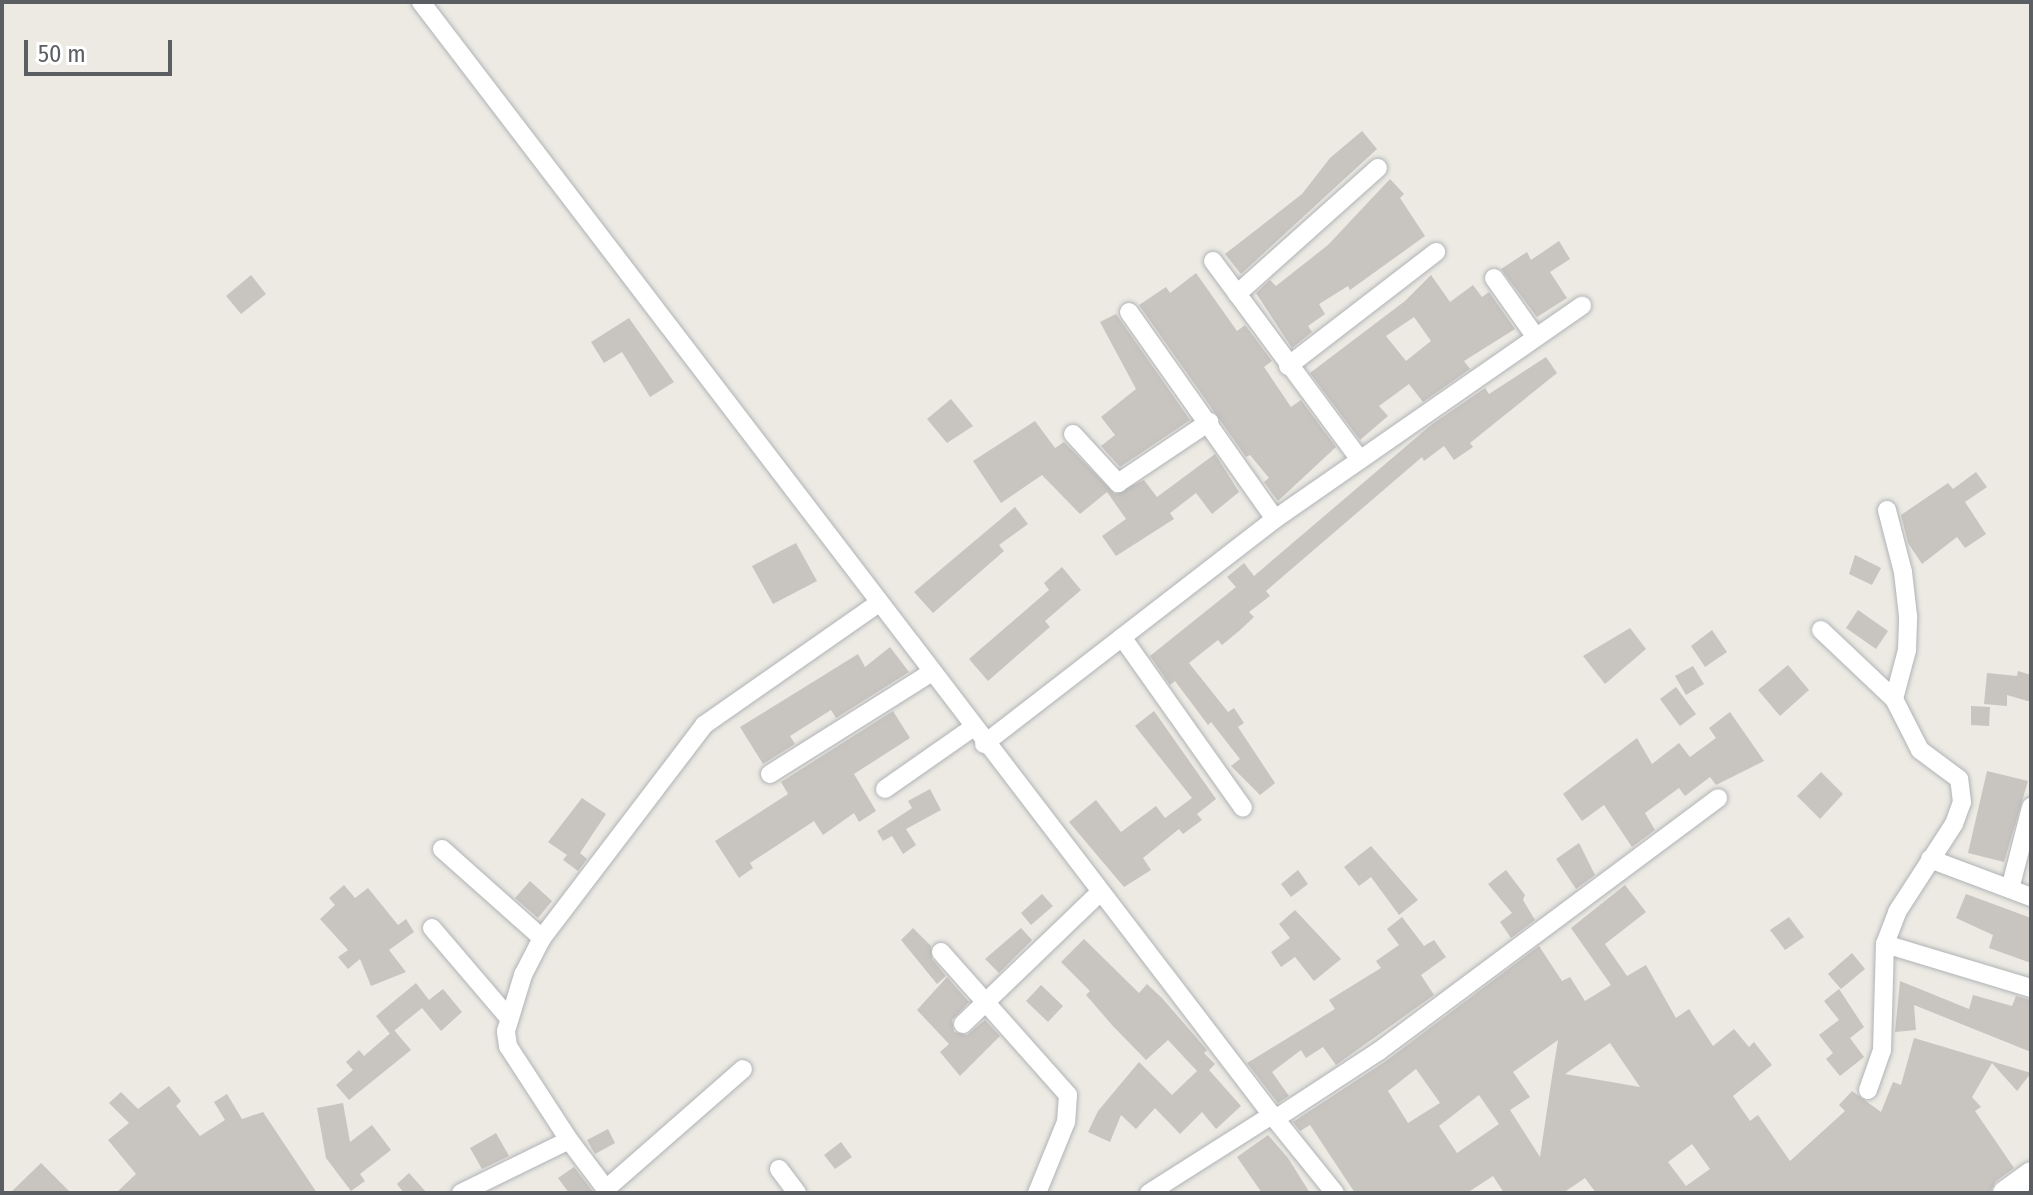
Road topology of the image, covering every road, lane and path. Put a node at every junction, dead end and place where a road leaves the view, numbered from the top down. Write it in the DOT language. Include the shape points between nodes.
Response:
graph roads {
  1 [pos="421,2"];
  2 [pos="1378,168"];
  3 [pos="1436,252"];
  4 [pos="1213,261"];
  5 [pos="1494,278"];
  6 [pos="1237,294"];
  7 [pos="1582,306"];
  8 [pos="1129,312"];
  9 [pos="1535,336"];
  10 [pos="1288,366"];
  11 [pos="1209,422"];
  12 [pos="1073,434"];
  13 [pos="1360,460"];
  14 [pos="1887,510"];
  15 [pos="1275,519"];
  16 [pos="879,603"];
  17 [pos="1821,630"];
  18 [pos="1122,637"];
  19 [pos="932,672"];
  20 [pos="1894,699"];
  21 [pos="972,728"];
  22 [pos="984,744"];
  23 [pos="770,774"];
  24 [pos="885,789"];
  25 [pos="1718,798"];
  26 [pos="2031,807"];
  27 [pos="1243,808"];
  28 [pos="442,849"];
  29 [pos="1930,859"];
  30 [pos="2010,889"];
  31 [pos="1099,893"];
  32 [pos="2031,897"];
  33 [pos="432,928"];
  34 [pos="542,938"];
  35 [pos="1885,944"];
  36 [pos="941,952"];
  37 [pos="2031,988"];
  38 [pos="985,1001"];
  39 [pos="508,1017"];
  40 [pos="963,1024"];
  41 [pos="743,1069"];
  42 [pos="1868,1090"];
  43 [pos="1273,1117"];
  44 [pos="569,1140"];
  45 [pos="779,1169"];
  46 [pos="2031,1174"];
  47 [pos="483,1188"];
  48 [pos="607,1191"];
  49 [pos="461,1193"];
  50 [pos="797,1193"];
  51 [pos="1037,1193"];
  52 [pos="1149,1193"];
  53 [pos="1335,1193"];
  54 [pos="2005,1193"];
  1 -- 16 [label="street"];
  2 -- 6 [label="street"];
  3 -- 10 [label="street"];
  4 -- 6 [label="street"];
  5 -- 9 [label="street"];
  6 -- 10 [label="street"];
  7 -- 9 [label="street"];
  8 -- 11 [label="street"];
  9 -- 13 [label="street"];
  10 -- 13 [label="street"];
  11 -- 12 [label="street" via="1118,483"];
  11 -- 15 [label="street"];
  13 -- 15 [label="street"];
  14 -- 20 [label="street" via="1908,616 1907,650"];
  15 -- 18 [label="street"];
  16 -- 19 [label="street"];
  16 -- 34 [label="street" via="704,725"];
  17 -- 20 [label="street"];
  18 -- 22 [label="street"];
  18 -- 27 [label="street"];
  19 -- 21 [label="street"];
  19 -- 23 [label="street"];
  20 -- 29 [label="street" via="1909,736 1920,750 1955,773 1961,789 1960,812"];
  21 -- 22 [label="street"];
  21 -- 24 [label="street"];
  22 -- 31 [label="street"];
  25 -- 43 [label="street" via="1379,1051"];
  26 -- 30 [label="street"];
  28 -- 34 [label="street"];
  29 -- 30 [label="street"];
  29 -- 35 [label="street"];
  30 -- 32 [label="street"];
  31 -- 38 [label="street"];
  31 -- 43 [label="street"];
  33 -- 39 [label="street"];
  34 -- 39 [label="street"];
  35 -- 37 [label="street"];
  35 -- 42 [label="street" via="1882,1050"];
  36 -- 38 [label="street"];
  38 -- 40 [label="street"];
  38 -- 51 [label="street" via="1068,1095 1066,1122"];
  39 -- 44 [label="street" via="508,1046"];
  41 -- 48 [label="street"];
  43 -- 52 [label="street"];
  43 -- 53 [label="street"];
  44 -- 47 [label="street"];
  44 -- 48 [label="street"];
  45 -- 50 [label="street"];
  46 -- 54 [label="main road"];
  47 -- 49 [label="street"];
}
